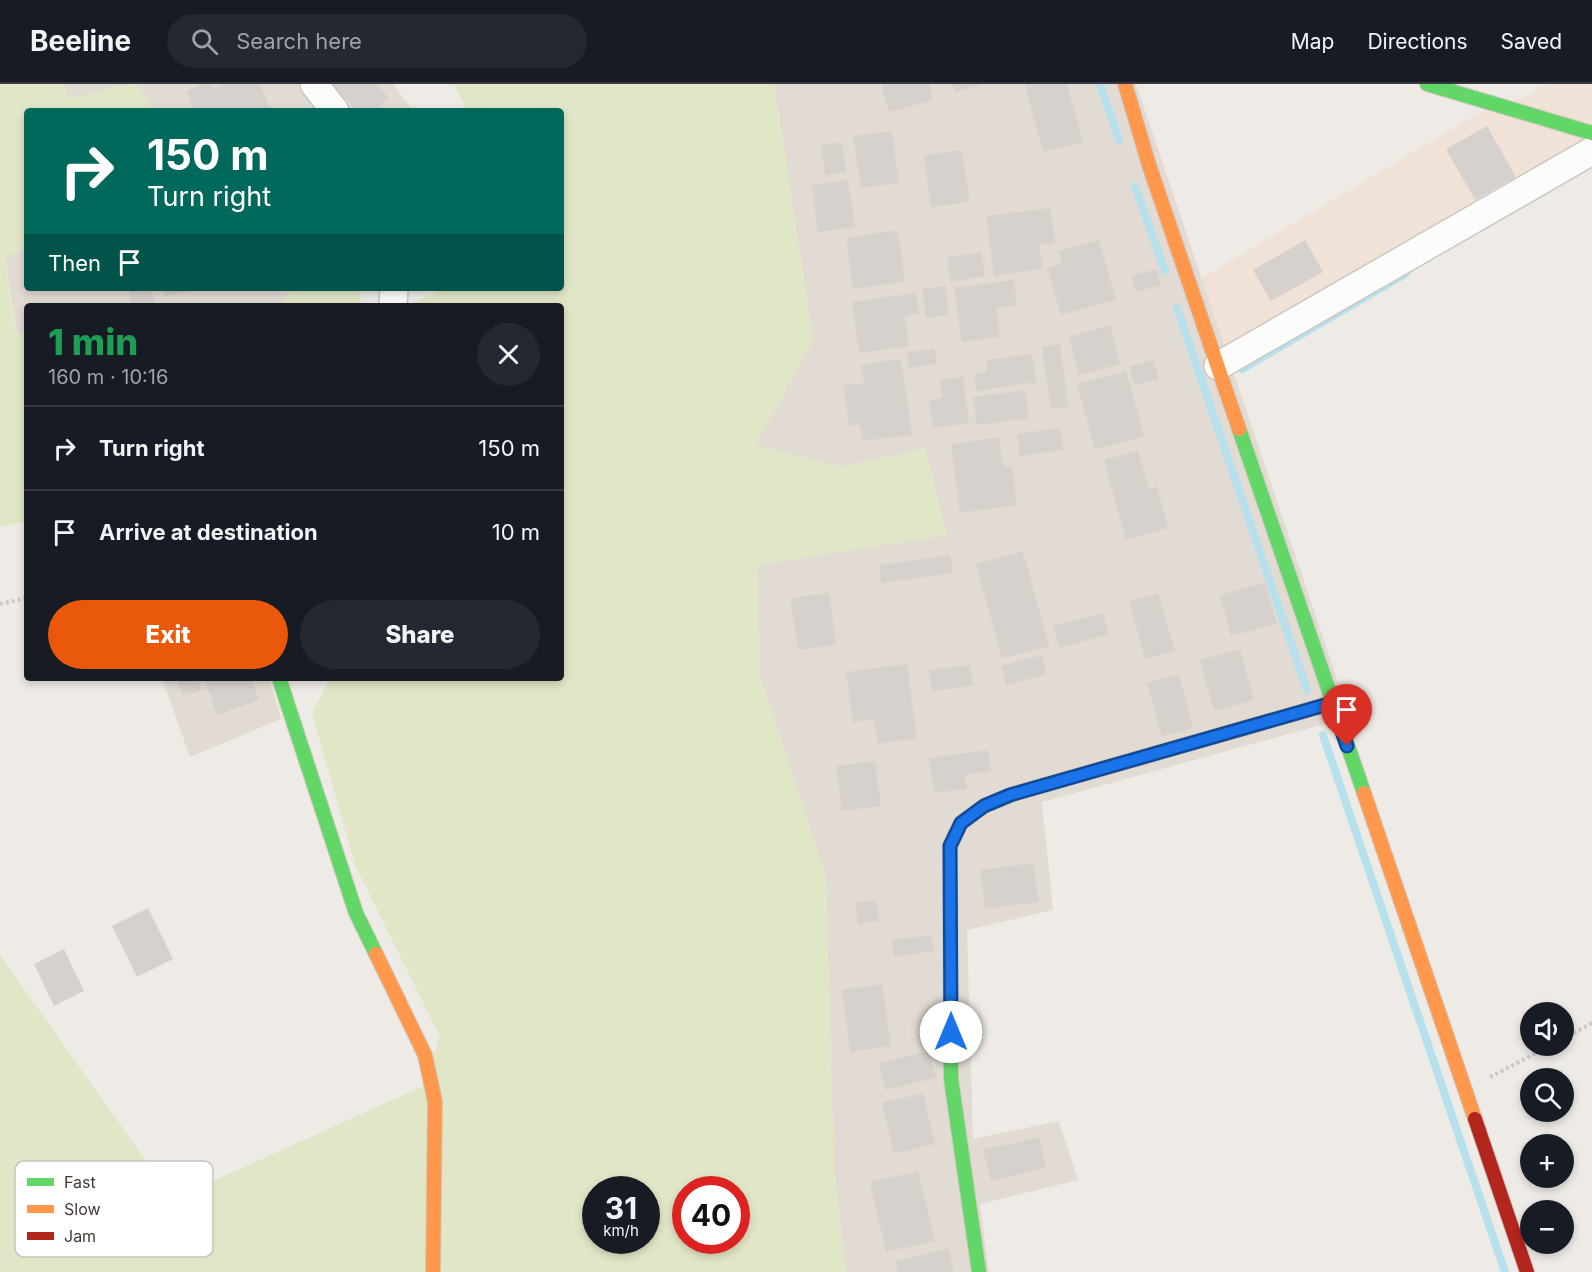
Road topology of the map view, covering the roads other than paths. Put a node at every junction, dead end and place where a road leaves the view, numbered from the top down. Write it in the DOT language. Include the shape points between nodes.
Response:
graph roads {
  1 [pos="314,84"];
  2 [pos="1125,84"];
  3 [pos="1427,84"];
  4 [pos="333,108"];
  5 [pos="1592,133"];
  6 [pos="1592,151"];
  7 [pos="1218,366"];
  8 [pos="280,681"];
  9 [pos="1332,703"];
  10 [pos="433,1272"];
  11 [pos="979,1272"];
  12 [pos="1527,1272"];
  1 -- 4 [label="street"];
  2 -- 7 [label="street"];
  3 -- 5 [label="street"];
  6 -- 7 [label="street"];
  7 -- 9 [label="street"];
  8 -- 10 [label="street" via="356,913 425,1055 435,1102"];
  9 -- 11 [label="street" via="1010,795 984,806 961,823 950,846 951,1079"];
  9 -- 12 [label="street"];
}
